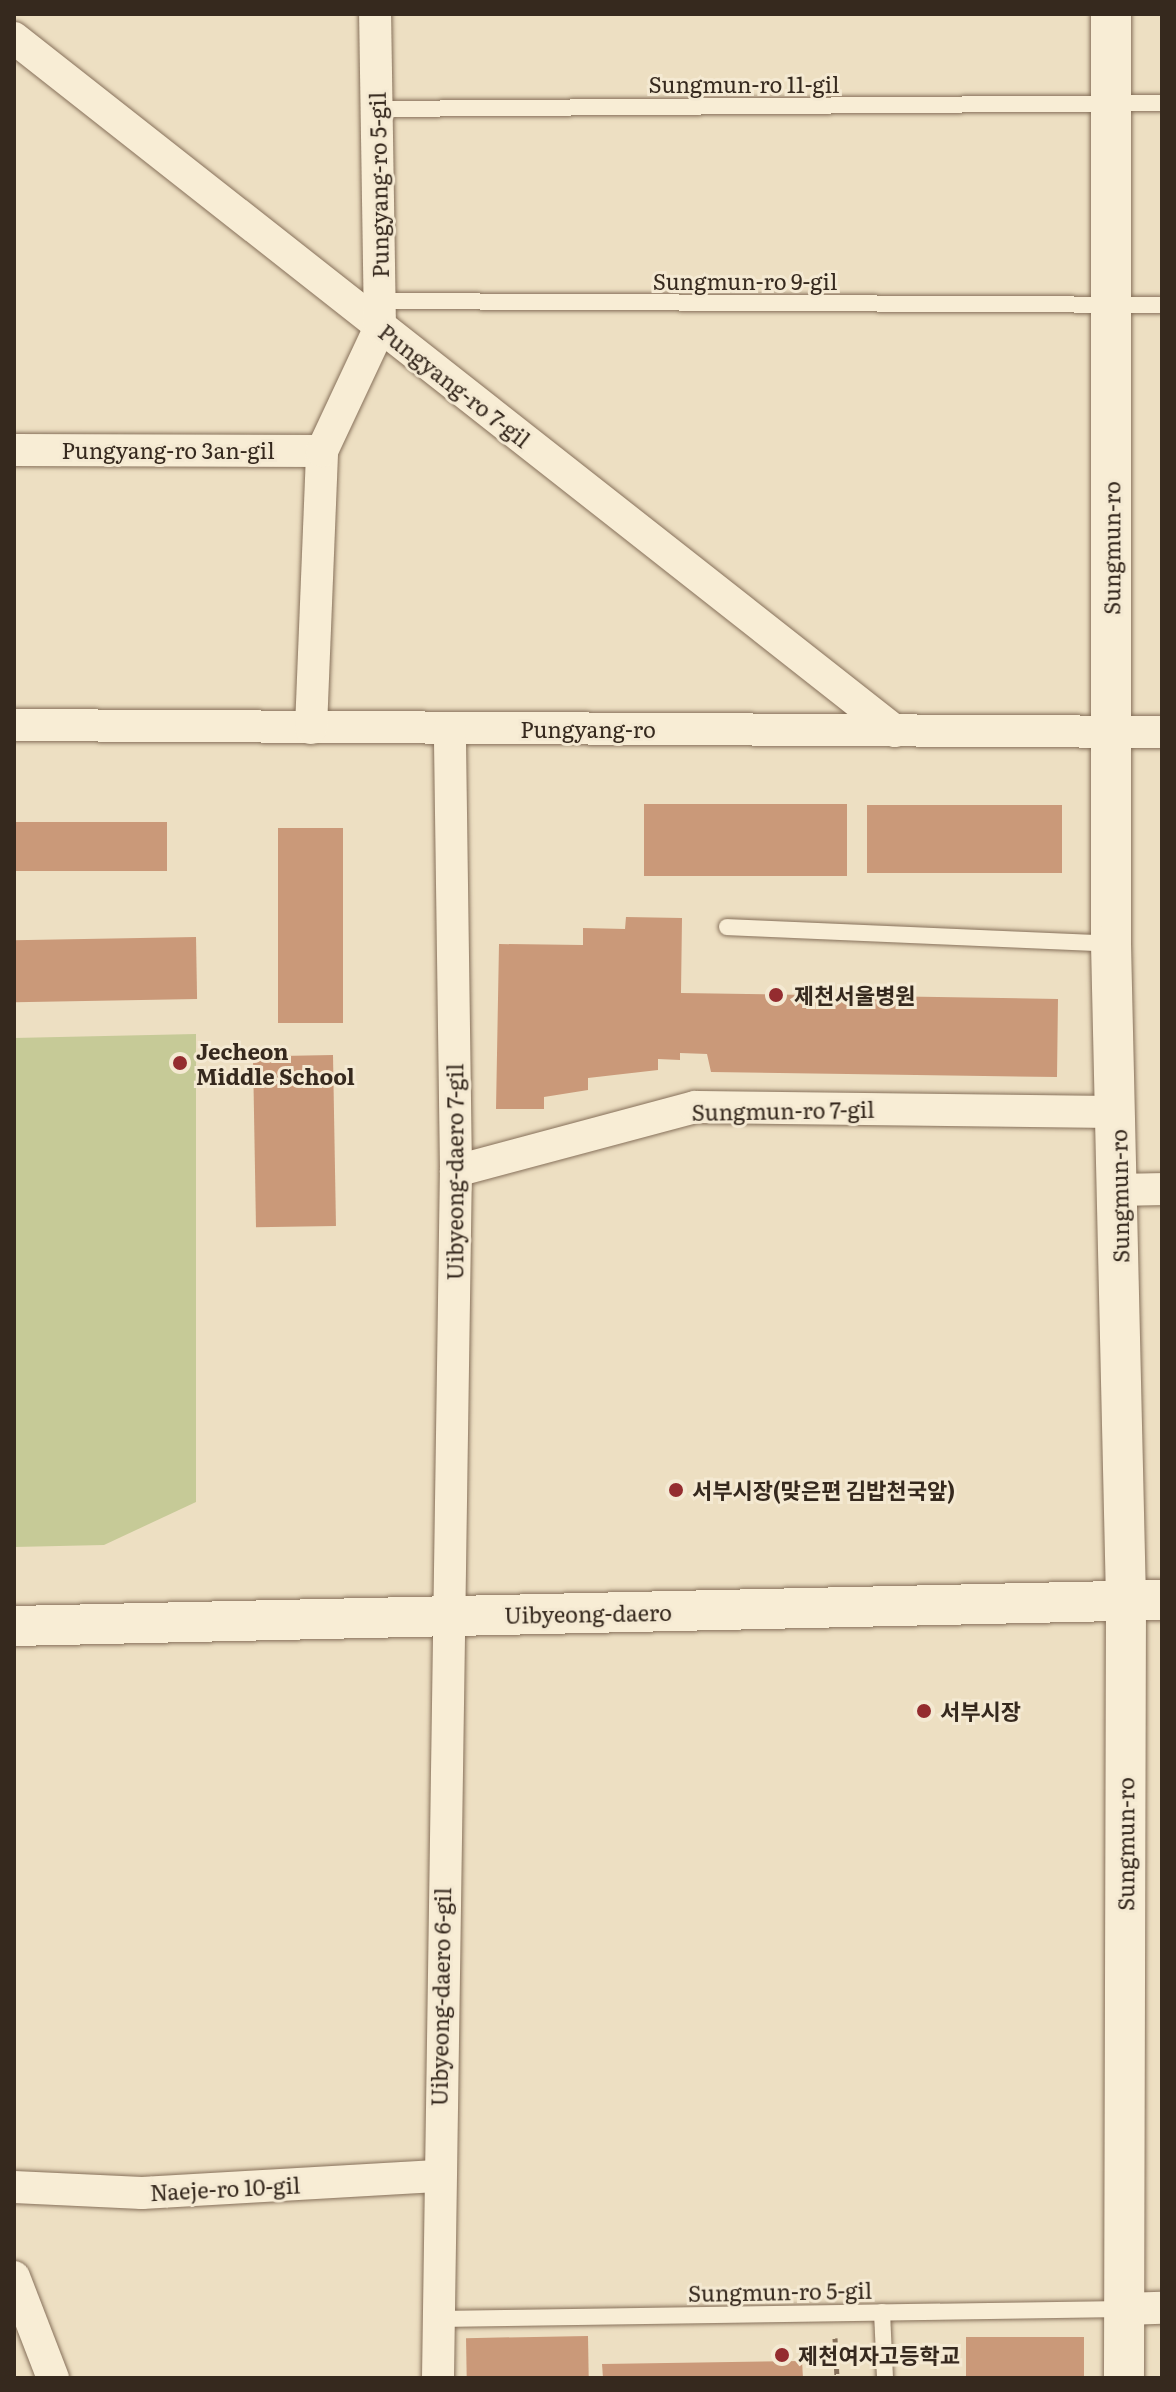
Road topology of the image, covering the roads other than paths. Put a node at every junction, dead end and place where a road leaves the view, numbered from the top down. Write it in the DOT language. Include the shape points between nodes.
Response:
graph roads {
  1 [pos="375,14"];
  2 [pos="1111,14"];
  3 [pos="14,38"];
  4 [pos="1162,103"];
  5 [pos="1111,104"];
  6 [pos="377,109"];
  7 [pos="1110,305"];
  8 [pos="1162,305"];
  9 [pos="380,314"];
  10 [pos="14,450"];
  11 [pos="322,451"];
  12 [pos="14,725"];
  13 [pos="311,728"];
  14 [pos="450,728"];
  15 [pos="895,731"];
  16 [pos="1112,731"];
  17 [pos="1162,732"];
  18 [pos="727,927"];
  19 [pos="1111,944"];
  20 [pos="1117,1112"];
  21 [pos="456,1171"];
  22 [pos="1162,1189"];
  23 [pos="1119,1190"];
  24 [pos="1144,1600"];
  25 [pos="448,1616"];
  26 [pos="14,1626"];
  27 [pos="437,2176"];
  28 [pos="14,2187"];
  29 [pos="14,2277"];
  30 [pos="1143,2308"];
  31 [pos="882,2312"];
  32 [pos="438,2319"];
  33 [pos="53,2378"];
  34 [pos="438,2378"];
  35 [pos="885,2378"];
  36 [pos="1124,2378"];
  1 -- 6 [label="street, Pungyang-ro 5-gil"];
  2 -- 5 [label="street, Sungmun-ro"];
  3 -- 9 [label="street, Pungyang-ro 7-gil"];
  4 -- 5 [label="lane, Sungmun-ro 11-gil"];
  5 -- 6 [label="lane, Sungmun-ro 11-gil"];
  5 -- 7 [label="street, Sungmun-ro"];
  6 -- 9 [label="street, Pungyang-ro 5-gil"];
  7 -- 8 [label="lane, Sungmun-ro 9-gil"];
  7 -- 9 [label="lane, Sungmun-ro 9-gil"];
  7 -- 16 [label="street, Sungmun-ro"];
  9 -- 11 [label="street, Pungyang-ro 5-gil"];
  9 -- 15 [label="street, Pungyang-ro 7-gil"];
  10 -- 11 [label="street, Pungyang-ro 3an-gil"];
  11 -- 13 [label="street, Pungyang-ro 5-gil"];
  12 -- 13 [label="street, Pungyang-ro"];
  13 -- 14 [label="street, Pungyang-ro"];
  14 -- 15 [label="street, Pungyang-ro"];
  14 -- 21 [label="street, Uibyeong-daero 7-gil"];
  15 -- 16 [label="street, Pungyang-ro"];
  16 -- 17 [label="street, Pungyang-ro"];
  16 -- 19 [label="street, Sungmun-ro"];
  18 -- 19 [label="lane"];
  19 -- 20 [label="street, Sungmun-ro"];
  20 -- 21 [label="street, Sungmun-ro 7-gil" via="695,1107"];
  20 -- 23 [label="street, Sungmun-ro"];
  21 -- 25 [label="street, Uibyeong-daero 7-gil"];
  22 -- 23 [label="street"];
  23 -- 24 [label="street, Sungmun-ro"];
  24 -- 25 [label="street, Uibyeong-daero"];
  24 -- 30 [label="street, Sungmun-ro"];
  25 -- 26 [label="street, Uibyeong-daero"];
  25 -- 27 [label="street, Uibyeong-daero 6-gil"];
  27 -- 28 [label="street, Naeje-ro 10-gil" via="142,2193"];
  27 -- 32 [label="street, Uibyeong-daero 6-gil"];
  29 -- 33 [label="street"];
  30 -- 31 [label="lane, Sungmun-ro 5-gil"];
  30 -- 36 [label="street, Sungmun-ro"];
  31 -- 32 [label="lane, Sungmun-ro 5-gil"];
  31 -- 35 [label="lane"];
  32 -- 34 [label="street, Uibyeong-daero 6-gil"];
}
